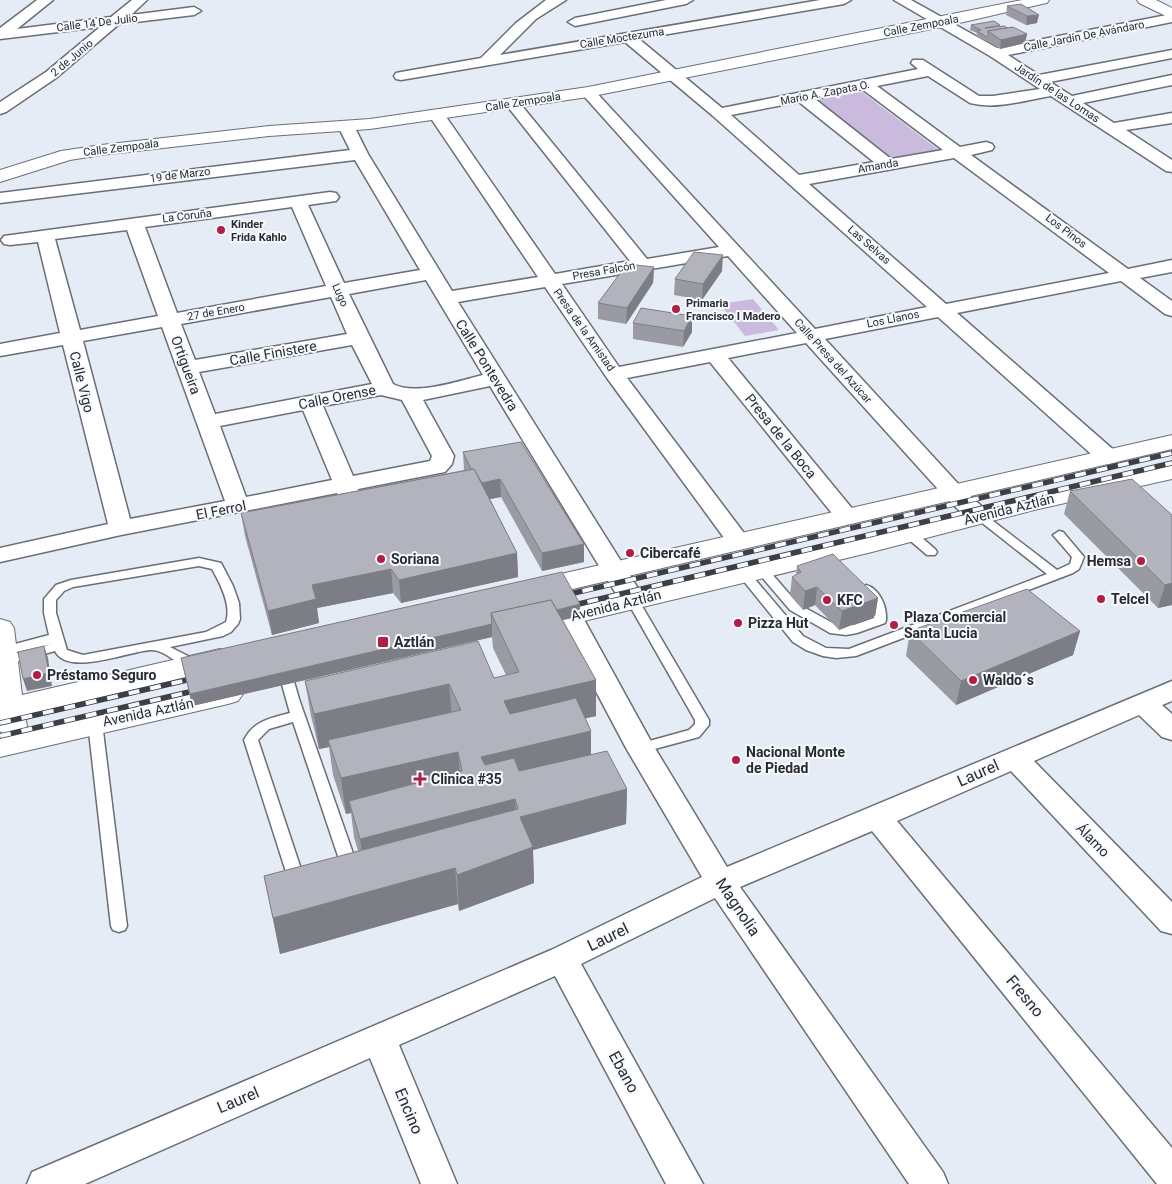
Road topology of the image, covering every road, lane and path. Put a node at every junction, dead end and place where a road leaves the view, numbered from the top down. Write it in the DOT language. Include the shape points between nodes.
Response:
graph roads {
  1 [pos="46,0"];
  2 [pos="140,0"];
  3 [pos="554,0"];
  4 [pos="686,0"];
  5 [pos="844,0"];
  6 [pos="901,0"];
  7 [pos="1042,0"];
  8 [pos="1144,0"];
  9 [pos="194,10"];
  10 [pos="1171,14"];
  11 [pos="115,21"];
  12 [pos="576,22"];
  13 [pos="942,22"];
  14 [pos="0,35"];
  15 [pos="622,38"];
  16 [pos="995,53"];
  17 [pos="1172,54"];
  18 [pos="487,60"];
  19 [pos="675,75"];
  20 [pos="401,76"];
  21 [pos="1037,80"];
  22 [pos="1172,80"];
  23 [pos="866,85"];
  24 [pos="1053,91"];
  25 [pos="588,92"];
  26 [pos="803,97"];
  27 [pos="1068,100"];
  28 [pos="513,104"];
  29 [pos="0,110"];
  30 [pos="719,113"];
  31 [pos="436,114"];
  32 [pos="1172,118"];
  33 [pos="346,126"];
  34 [pos="1111,128"];
  35 [pos="986,147"];
  36 [pos="960,152"];
  37 [pos="360,154"];
  38 [pos="887,164"];
  39 [pos="1172,167"];
  40 [pos="0,176"];
  41 [pos="796,181"];
  42 [pos="330,197"];
  43 [pos="0,198"];
  44 [pos="298,202"];
  45 [pos="134,223"];
  46 [pos="45,235"];
  47 [pos="10,240"];
  48 [pos="732,250"];
  49 [pos="642,264"];
  50 [pos="1172,266"];
  51 [pos="432,274"];
  52 [pos="1126,275"];
  53 [pos="549,280"];
  54 [pos="338,290"];
  55 [pos="446,298"];
  56 [pos="942,310"];
  57 [pos="1172,310"];
  58 [pos="170,321"];
  59 [pos="811,336"];
  60 [pos="71,337"];
  61 [pos="359,338"];
  62 [pos="0,350"];
  63 [pos="715,355"];
  64 [pos="187,368"];
  65 [pos="614,374"];
  66 [pos="496,378"];
  67 [pos="384,388"];
  68 [pos="409,394"];
  69 [pos="311,403"];
  70 [pos="207,422"];
  71 [pos="1172,442"];
  72 [pos="1108,457"];
  73 [pos="1172,472"];
  74 [pos="1132,482"];
  75 [pos="344,485"];
  76 [pos="954,493"];
  77 [pos="1152,500"];
  78 [pos="238,506"];
  79 [pos="355,508"];
  80 [pos="980,516"];
  81 [pos="847,517"];
  82 [pos="121,528"];
  83 [pos="910,534"];
  84 [pos="1059,534"];
  85 [pos="738,541"];
  86 [pos="931,552"];
  87 [pos="0,555"];
  88 [pos="614,570"];
  89 [pos="752,572"];
  90 [pos="1056,575"];
  91 [pos="856,580"];
  92 [pos="508,595"];
  93 [pos="633,601"];
  94 [pos="569,616"];
  95 [pos="514,629"];
  96 [pos="58,641"];
  97 [pos="155,645"];
  98 [pos="3,647"];
  99 [pos="248,653"];
  100 [pos="193,664"];
  101 [pos="316,675"];
  102 [pos="288,681"];
  103 [pos="1172,690"];
  104 [pos="1143,703"];
  105 [pos="4,709"];
  106 [pos="298,716"];
  107 [pos="95,723"];
  108 [pos="1172,730"];
  109 [pos="8,745"];
  110 [pos="640,748"];
  111 [pos="1014,757"];
  112 [pos="877,817"];
  113 [pos="720,882"];
  114 [pos="1172,922"];
  115 [pos="119,926"];
  116 [pos="562,959"];
  117 [pos="379,1039"];
  118 [pos="1172,1174"];
  119 [pos="45,1184"];
  120 [pos="440,1184"];
  121 [pos="685,1184"];
  122 [pos="930,1184"];
  1 -- 14 [label="street"];
  2 -- 11 [label="street, 2 de Junio"];
  3 -- 12 [label="street, Las Selvas" via="556,9"];
  3 -- 18 [label="street"];
  4 -- 12 [label="street"];
  5 -- 15 [label="street, Calle Moctezuma"];
  6 -- 13 [label="street, Jardín de las Lomas"];
  7 -- 13 [label="street, Calle Zempoala"];
  8 -- 10 [label="street"];
  9 -- 11 [label="street, Calle 14 De Julio"];
  10 -- 16 [label="street, Calle Jardín De Avándaro"];
  11 -- 14 [label="street, Calle 14 De Julio"];
  11 -- 29 [label="street, 2 de Junio" via="51,76"];
  12 -- 15 [label="street, Las Selvas"];
  13 -- 16 [label="street, Jardín de las Lomas"];
  13 -- 19 [label="street, Calle Zempoala"];
  15 -- 18 [label="street, Calle Moctezuma"];
  15 -- 19 [label="street, Las Selvas"];
  16 -- 21 [label="street, Jardín de las Lomas"];
  17 -- 21 [label="street"];
  18 -- 20 [label="street, Calle Moctezuma"];
  19 -- 25 [label="street, Calle Zempoala"];
  19 -- 30 [label="street, Las Selvas"];
  21 -- 24 [label="street, Jardín de las Lomas"];
  22 -- 27 [label="street"];
  23 -- 24 [label="street, Mario A. Zapata O." via="924,67 971,99 993,101"];
  23 -- 26 [label="street, Mario A. Zapata O."];
  23 -- 36 [label="street, Los Pinos"];
  24 -- 27 [label="street, Jardín de las Lomas"];
  25 -- 28 [label="street, Calle Zempoala"];
  25 -- 48 [label="street, Calle Presa del Azúcar"];
  26 -- 30 [label="street, Mario A. Zapata O."];
  26 -- 38 [label="street"];
  27 -- 34 [label="street, Jardín de las Lomas"];
  28 -- 31 [label="street, Calle Zempoala"];
  28 -- 49 [label="street"];
  30 -- 41 [label="street, Las Selvas"];
  31 -- 33 [label="street, Calle Zempoala"];
  31 -- 53 [label="street, Presa de la Amistad"];
  32 -- 34 [label="street"];
  33 -- 37 [label="street, Calle Pontevedra"];
  33 -- 40 [label="street, Calle Zempoala" via="269,130 100,150 67,155"];
  34 -- 39 [label="street, Jardín de las Lomas"];
  35 -- 36 [label="street, Amanda"];
  36 -- 38 [label="street, Amanda"];
  36 -- 52 [label="street, Los Pinos"];
  37 -- 43 [label="street, 19 de Marzo"];
  37 -- 51 [label="street, Calle Pontevedra"];
  38 -- 41 [label="street, Amanda"];
  41 -- 56 [label="street, Las Selvas"];
  42 -- 44 [label="street, La Coruña"];
  44 -- 45 [label="street, La Coruña"];
  44 -- 54 [label="street, Lugo"];
  45 -- 46 [label="street, La Coruña"];
  45 -- 58 [label="street, Ortigueira"];
  46 -- 47 [label="street, La Coruña"];
  46 -- 60 [label="street, Calle Vigo"];
  48 -- 49 [label="street, Presa Falcón"];
  48 -- 59 [label="street, Calle Presa del Azúcar"];
  49 -- 53 [label="street, Presa Falcón"];
  50 -- 52 [label="street, Los Llanos"];
  51 -- 54 [label="street, 27 de Enero"];
  51 -- 55 [label="street, Calle Pontevedra"];
  52 -- 56 [label="street, Los Llanos"];
  52 -- 57 [label="street, Los Pinos"];
  53 -- 55 [label="street, Presa Falcón"];
  53 -- 65 [label="street, Presa de la Amistad"];
  54 -- 58 [label="street, 27 de Enero"];
  54 -- 61 [label="street, Lugo"];
  55 -- 66 [label="street, Calle Pontevedra"];
  56 -- 59 [label="street, Los Llanos"];
  56 -- 72 [label="street, Las Selvas"];
  58 -- 60 [label="street, 27 de Enero"];
  58 -- 64 [label="street, Ortigueira"];
  59 -- 63 [label="street, Los Llanos"];
  59 -- 76 [label="street, Calle Presa del Azúcar"];
  60 -- 62 [label="street, 27 de Enero"];
  60 -- 82 [label="street, Calle Vigo"];
  61 -- 64 [label="street, Calle Finistere"];
  61 -- 67 [label="street, Lugo"];
  63 -- 65 [label="street, Los Llanos"];
  63 -- 81 [label="street, Presa de la Boca"];
  64 -- 70 [label="street, Ortigueira"];
  65 -- 85 [label="street, Presa de la Amistad"];
  66 -- 68 [label="street, Calle Orense"];
  66 -- 88 [label="street, Calle Pontevedra"];
  67 -- 68 [label="street, Calle Orense" via="392,393"];
  67 -- 69 [label="street, Calle Orense"];
  68 -- 75 [label="street, El Ferrol" via="443,456 441,464"];
  69 -- 70 [label="street, Calle Orense"];
  69 -- 75 [label="street"];
  70 -- 78 [label="street, Ortigueira"];
  71 -- 72 [label="street, Avenida Aztlán"];
  72 -- 76 [label="street, Avenida Aztlán"];
  73 -- 74 [label="street, Avenida Aztlán"];
  74 -- 77 [label="street"];
  74 -- 80 [label="street, Avenida Aztlán"];
  75 -- 78 [label="street, El Ferrol"];
  75 -- 79 [label="street"];
  76 -- 80 [label="street, Calle Presa del Azúcar"];
  76 -- 81 [label="street, Avenida Aztlán"];
  78 -- 82 [label="street, El Ferrol"];
  80 -- 83 [label="street, Avenida Aztlán"];
  80 -- 90 [label="lane"];
  81 -- 85 [label="street, Avenida Aztlán"];
  82 -- 87 [label="street, El Ferrol"];
  83 -- 86 [label="lane"];
  83 -- 89 [label="street, Avenida Aztlán" via="837,560"];
  84 -- 90 [label="lane" via="1075,553 1078,562"];
  85 -- 88 [label="street, Avenida Aztlán"];
  88 -- 92 [label="street, Avenida Aztlán"];
  88 -- 93 [label="street, Calle Pontevedra"];
  89 -- 90 [label="lane" via="798,639 823,653 837,655 851,653"];
  89 -- 91 [label="lane" via="794,607 835,630 846,631 880,620 882,610 876,599"];
  89 -- 93 [label="street, Avenida Aztlán"];
  93 -- 94 [label="street, Avenida Aztlán"];
  93 -- 110 [label="lane" via="702,720 694,734"];
  94 -- 95 [label="street, Avenida Aztlán"];
  94 -- 110 [label="street, Magnolia"];
  96 -- 97 [label="lane" via="62,653 83,660"];
  96 -- 97 [label="lane" via="50,613 50,599 60,588 199,562 217,566 232,604 234,621 231,626 218,633"];
  96 -- 98 [label="lane"];
  97 -- 100 [label="lane"];
  98 -- 105 [label="street"];
  99 -- 100 [label="street"];
  100 -- 105 [label="street"];
  101 -- 102 [label="street, Avenida Aztlán"];
  102 -- 106 [label="lane"];
  102 -- 107 [label="street, Avenida Aztlán"];
  103 -- 104 [label="street, Laurel"];
  104 -- 108 [label="street"];
  104 -- 111 [label="street, Laurel"];
  105 -- 109 [label="street"];
  106 -- 106 [label="lane" via="348,859 345,866 311,880 301,880 296,875 251,740 258,728"];
  107 -- 109 [label="street, Avenida Aztlán"];
  107 -- 115 [label="lane"];
  110 -- 113 [label="street, Magnolia"];
  111 -- 112 [label="street, Laurel"];
  111 -- 114 [label="street, Álamo"];
  112 -- 113 [label="street, Laurel"];
  112 -- 118 [label="street, Fresno"];
  113 -- 116 [label="street, Laurel"];
  113 -- 122 [label="street, Magnolia"];
  116 -- 117 [label="street, Laurel"];
  116 -- 121 [label="street, Ebano"];
  117 -- 119 [label="street, Laurel"];
  117 -- 120 [label="street, Encino"];
}
